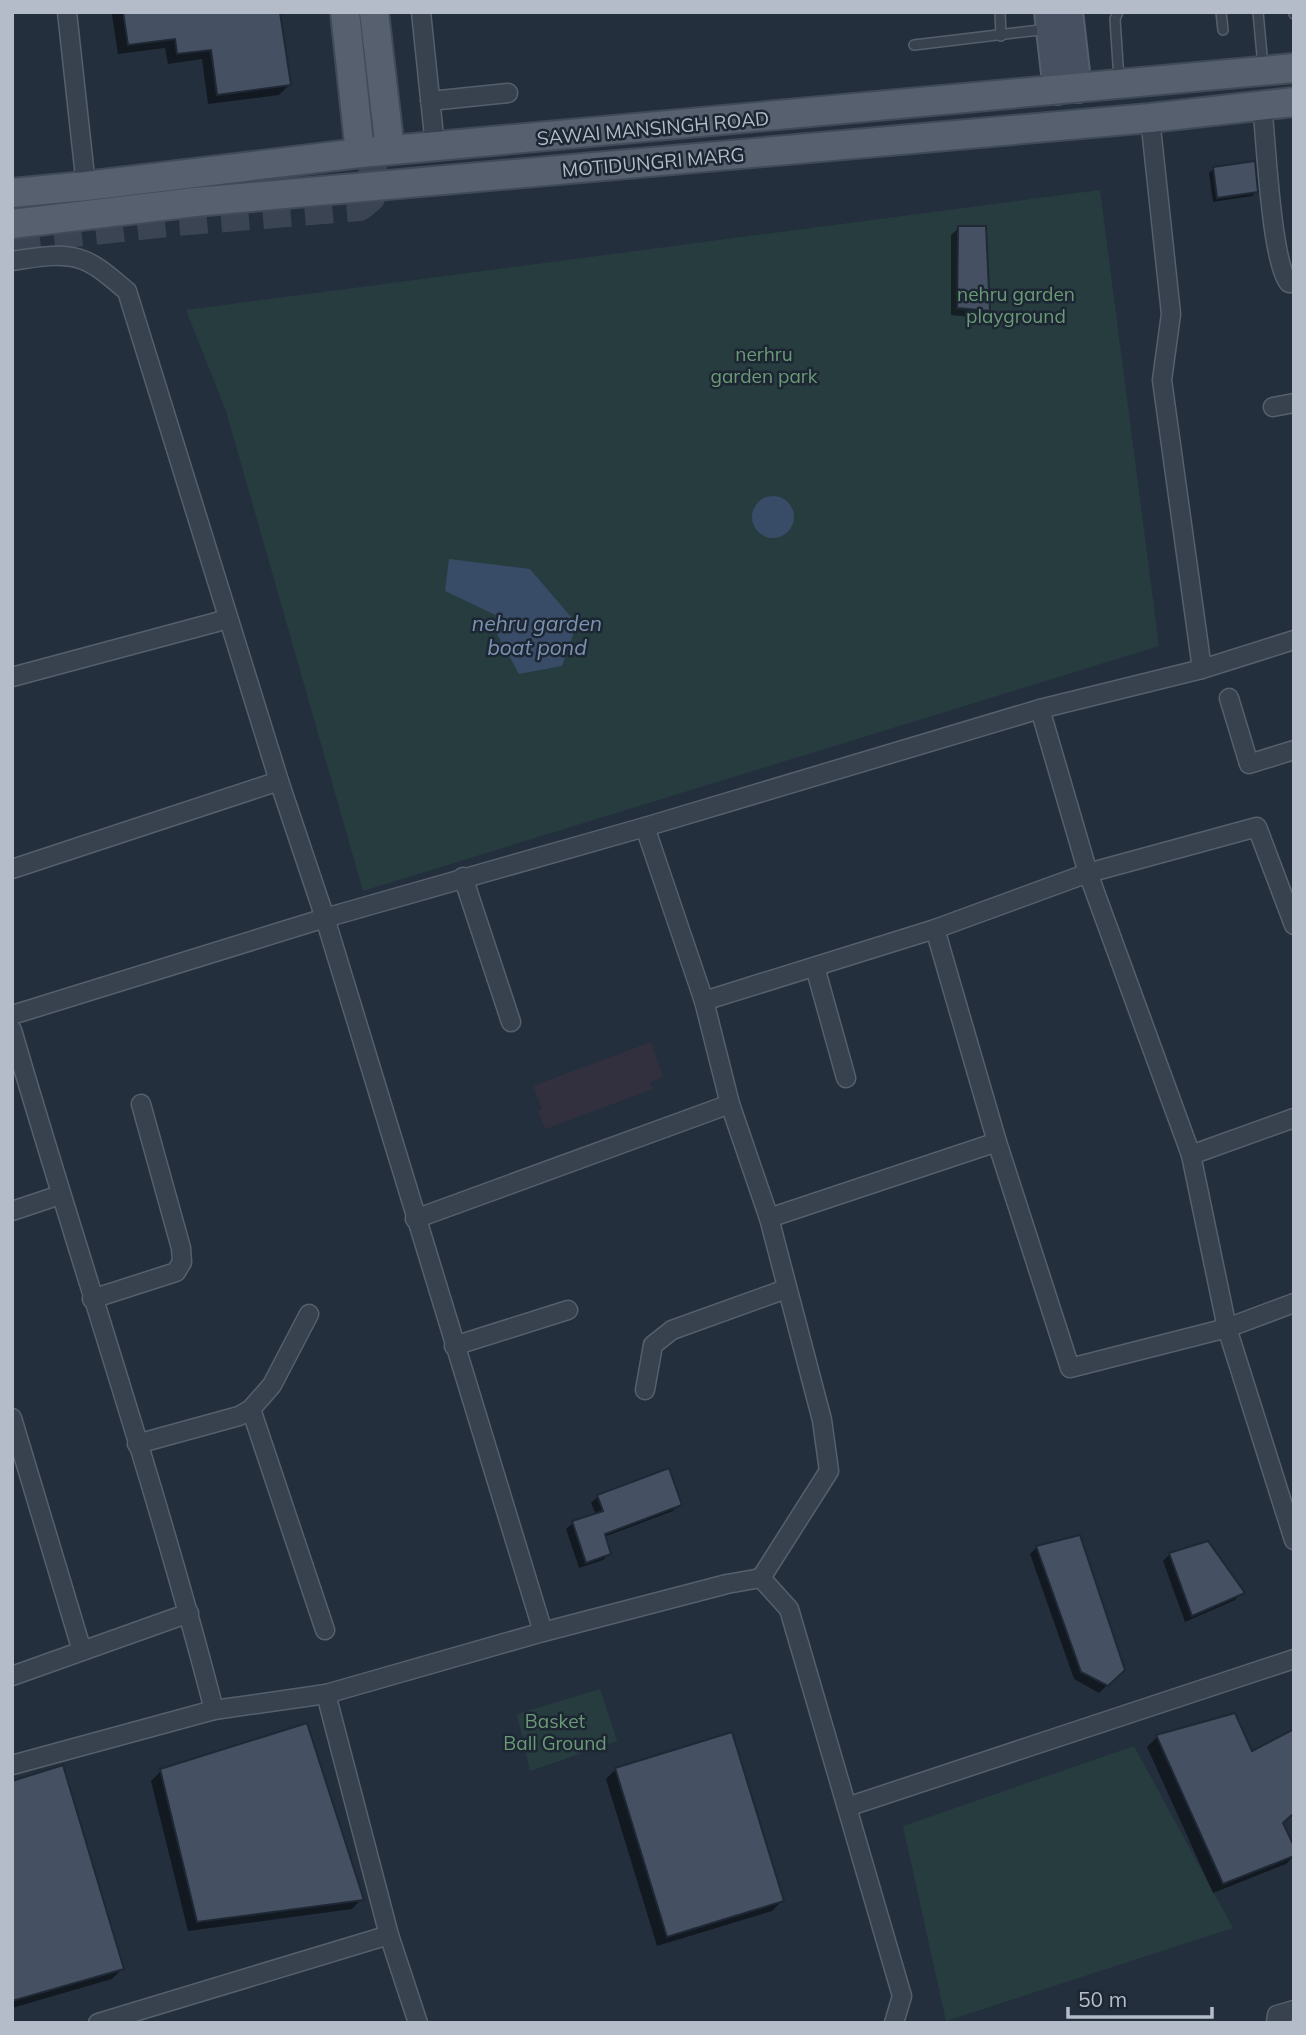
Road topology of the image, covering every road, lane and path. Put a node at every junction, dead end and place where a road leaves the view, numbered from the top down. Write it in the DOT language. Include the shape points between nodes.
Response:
graph roads {
  1 [pos="66,12"];
  2 [pos="345,12"];
  3 [pos="374,12"];
  4 [pos="421,12"];
  5 [pos="1000,12"];
  6 [pos="1118,12"];
  7 [pos="1221,12"];
  8 [pos="1258,12"];
  9 [pos="1056,18"];
  10 [pos="1223,30"];
  11 [pos="1001,36"];
  12 [pos="914,45"];
  13 [pos="1294,68"];
  14 [pos="1263,72"];
  15 [pos="1120,85"];
  16 [pos="1067,90"];
  17 [pos="508,93"];
  18 [pos="430,101"];
  19 [pos="1294,102"];
  20 [pos="1262,105"];
  21 [pos="1150,118"];
  22 [pos="435,146"];
  23 [pos="390,150"];
  24 [pos="360,153"];
  25 [pos="86,186"];
  26 [pos="12,193"];
  27 [pos="12,224"];
  28 [pos="12,261"];
  29 [pos="1294,283"];
  30 [pos="1294,403"];
  31 [pos="1273,407"];
  32 [pos="228,619"];
  33 [pos="1294,640"];
  34 [pos="1202,668"];
  35 [pos="12,677"];
  36 [pos="1229,698"];
  37 [pos="1040,709"];
  38 [pos="1294,750"];
  39 [pos="279,780"];
  40 [pos="645,827"];
  41 [pos="12,869"];
  42 [pos="1088,873"];
  43 [pos="463,877"];
  44 [pos="325,918"];
  45 [pos="1294,925"];
  46 [pos="935,929"];
  47 [pos="815,967"];
  48 [pos="704,1001"];
  49 [pos="12,1015"];
  50 [pos="511,1022"];
  51 [pos="12,1030"];
  52 [pos="846,1078"];
  53 [pos="141,1104"];
  54 [pos="730,1104"];
  55 [pos="1294,1118"];
  56 [pos="997,1142"];
  57 [pos="1191,1156"];
  58 [pos="60,1195"];
  59 [pos="12,1211"];
  60 [pos="769,1218"];
  61 [pos="415,1219"];
  62 [pos="786,1289"];
  63 [pos="92,1299"];
  64 [pos="1294,1303"];
  65 [pos="568,1310"];
  66 [pos="309,1314"];
  67 [pos="1227,1328"];
  68 [pos="454,1346"];
  69 [pos="645,1390"];
  70 [pos="251,1409"];
  71 [pos="12,1418"];
  72 [pos="137,1444"];
  73 [pos="1294,1540"];
  74 [pos="761,1578"];
  75 [pos="189,1613"];
  76 [pos="325,1630"];
  77 [pos="543,1632"];
  78 [pos="82,1651"];
  79 [pos="1294,1659"];
  80 [pos="12,1676"];
  81 [pos="326,1694"];
  82 [pos="214,1710"];
  83 [pos="12,1765"];
  84 [pos="847,1807"];
  85 [pos="389,1935"];
  86 [pos="1294,2010"];
  87 [pos="896,2022"];
  88 [pos="97,2023"];
  89 [pos="418,2023"];
  90 [pos="1276,2023"];
  1 -- 25 [label="street"];
  2 -- 24 [label="main road"];
  3 -- 23 [label="main road"];
  4 -- 18 [label="street"];
  5 -- 11 [label="lane"];
  6 -- 15 [label="lane"];
  7 -- 10 [label="lane"];
  8 -- 14 [label="lane"];
  9 -- 11 [label="lane"];
  9 -- 16 [label="street"];
  11 -- 12 [label="lane"];
  13 -- 14 [label="main road, SAWAI MANSINGH ROAD"];
  14 -- 15 [label="main road, SAWAI MANSINGH ROAD"];
  15 -- 16 [label="main road, SAWAI MANSINGH ROAD"];
  16 -- 22 [label="main road, SAWAI MANSINGH ROAD"];
  17 -- 18 [label="street"];
  18 -- 22 [label="street"];
  19 -- 20 [label="main road, MOTIDUNGRI MARG"];
  20 -- 21 [label="main road, MOTIDUNGRI MARG"];
  20 -- 29 [label="street" via="1276,245 1284,277"];
  21 -- 27 [label="main road, MOTIDUNGRI MARG" via="195,202"];
  21 -- 34 [label="street" via="1171,314 1162,380"];
  22 -- 23 [label="main road, SAWAI MANSINGH ROAD"];
  23 -- 24 [label="main road, SAWAI MANSINGH ROAD"];
  24 -- 25 [label="main road, SAWAI MANSINGH ROAD"];
  25 -- 26 [label="main road, SAWAI MANSINGH ROAD"];
  28 -- 32 [label="street" via="48,256 80,259 127,291"];
  30 -- 31 [label="street"];
  32 -- 35 [label="street"];
  32 -- 39 [label="street"];
  33 -- 34 [label="street"];
  34 -- 37 [label="street"];
  36 -- 38 [label="street" via="1249,764"];
  37 -- 40 [label="street"];
  37 -- 42 [label="street"];
  39 -- 41 [label="street"];
  39 -- 44 [label="street"];
  40 -- 43 [label="street"];
  40 -- 48 [label="street"];
  42 -- 45 [label="street" via="1257,827"];
  42 -- 46 [label="street"];
  42 -- 57 [label="street"];
  43 -- 44 [label="street"];
  43 -- 50 [label="street"];
  44 -- 49 [label="street"];
  44 -- 61 [label="street"];
  46 -- 47 [label="street"];
  46 -- 56 [label="street"];
  47 -- 48 [label="street"];
  47 -- 52 [label="street"];
  48 -- 54 [label="street"];
  51 -- 58 [label="street"];
  53 -- 63 [label="street" via="181,1262 176,1272"];
  54 -- 60 [label="street"];
  54 -- 61 [label="street"];
  55 -- 57 [label="street"];
  56 -- 60 [label="street"];
  56 -- 67 [label="street" via="1070,1368"];
  57 -- 67 [label="street"];
  58 -- 59 [label="street"];
  58 -- 63 [label="street"];
  60 -- 62 [label="street"];
  61 -- 68 [label="street"];
  62 -- 69 [label="street" via="672,1330 653,1345"];
  62 -- 74 [label="street" via="822,1420 829,1471"];
  63 -- 72 [label="street"];
  64 -- 67 [label="street"];
  65 -- 68 [label="street"];
  66 -- 70 [label="street" via="272,1385"];
  67 -- 73 [label="street"];
  68 -- 77 [label="street"];
  70 -- 72 [label="street"];
  70 -- 76 [label="street"];
  71 -- 78 [label="street"];
  72 -- 75 [label="street"];
  74 -- 77 [label="street"];
  74 -- 84 [label="street" via="789,1609"];
  75 -- 78 [label="street"];
  75 -- 82 [label="street"];
  77 -- 81 [label="street"];
  78 -- 80 [label="street"];
  79 -- 84 [label="street"];
  81 -- 82 [label="street"];
  81 -- 85 [label="street"];
  82 -- 83 [label="street"];
  84 -- 87 [label="street" via="902,1996"];
  85 -- 88 [label="street"];
  85 -- 89 [label="street"];
  86 -- 90 [label="street" via="1277,2015"];
}
